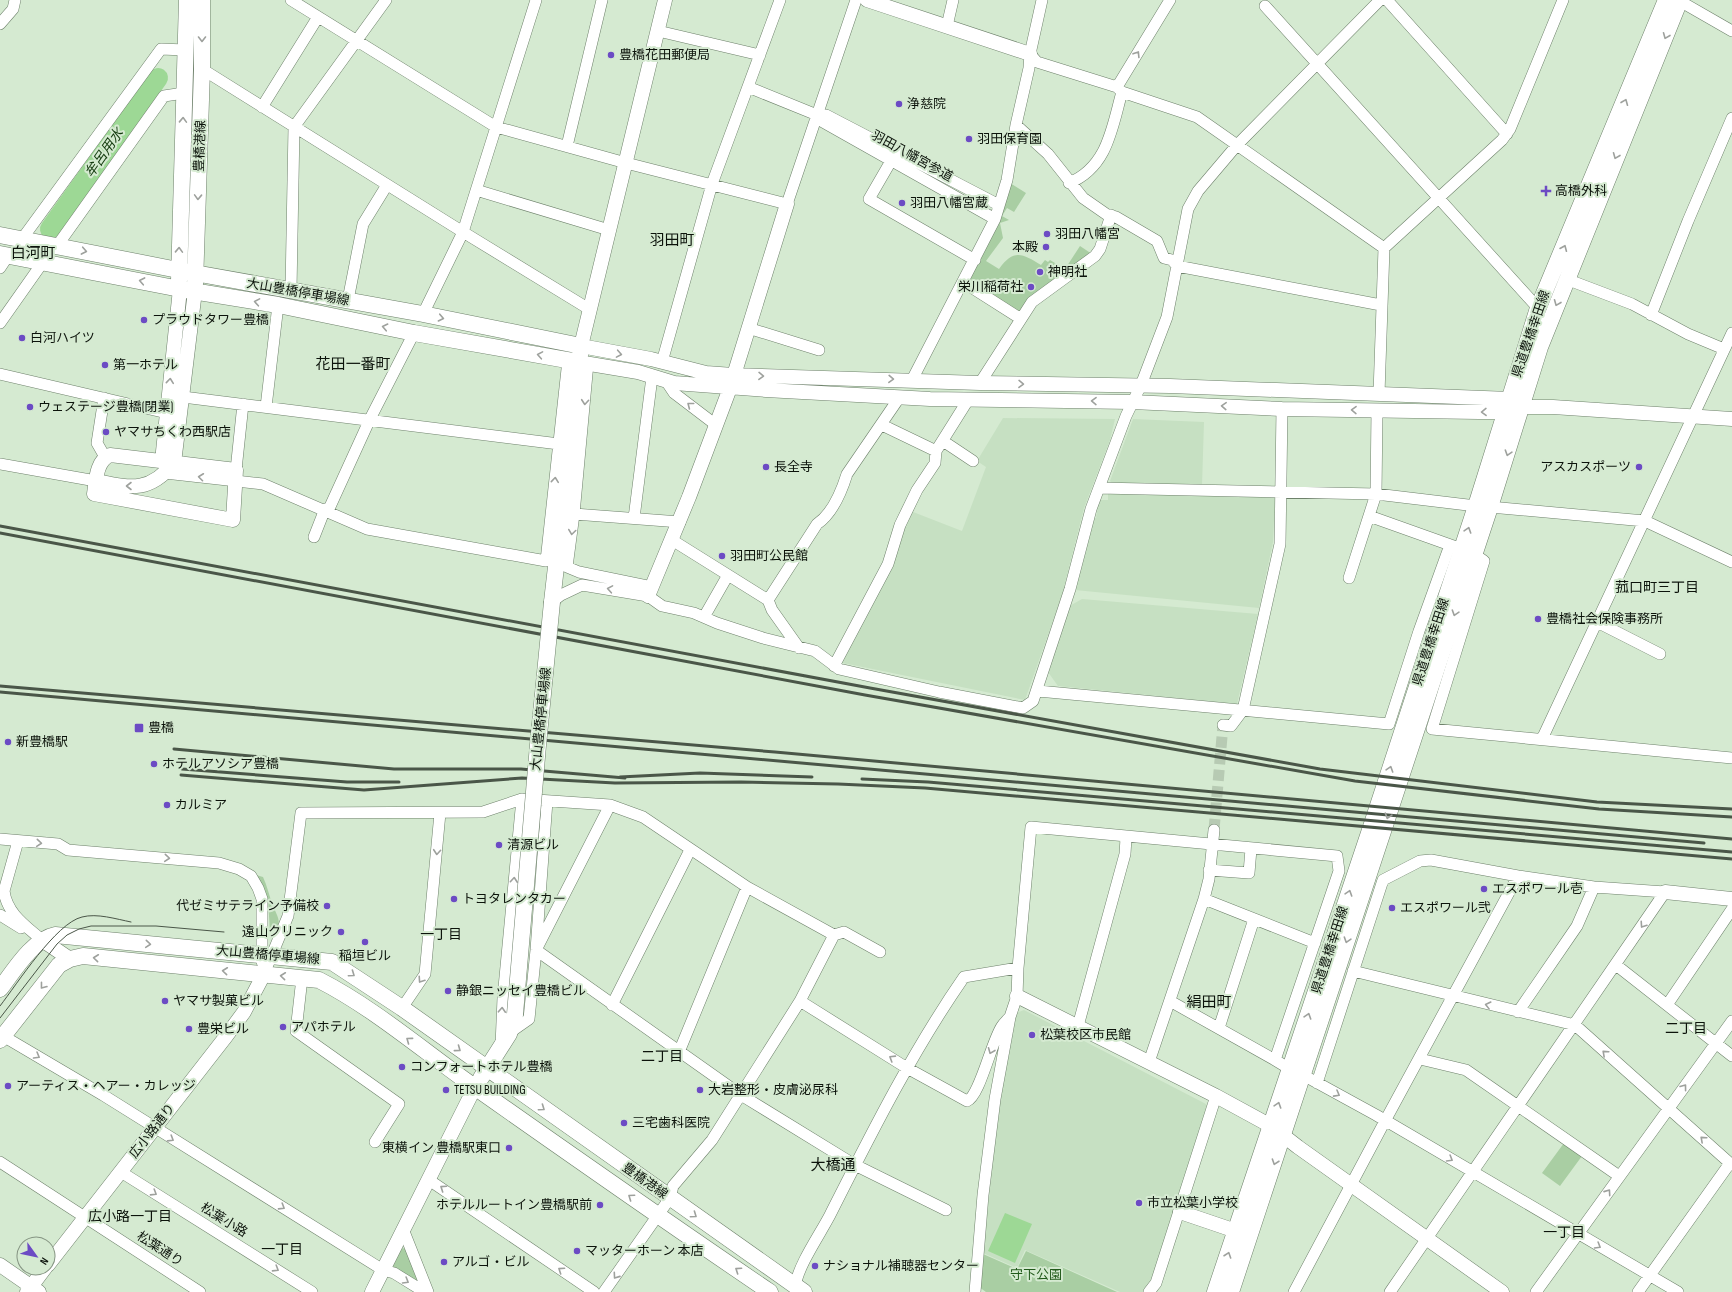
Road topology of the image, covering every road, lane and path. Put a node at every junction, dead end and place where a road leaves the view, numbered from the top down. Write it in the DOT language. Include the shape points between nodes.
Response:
graph roads {
  1 [pos="16,0"];
  2 [pos="187,0"];
  3 [pos="202,0"];
  4 [pos="291,0"];
  5 [pos="386,0"];
  6 [pos="536,0"];
  7 [pos="602,0"];
  8 [pos="665,0"];
  9 [pos="780,0"];
  10 [pos="856,0"];
  11 [pos="867,0"];
  12 [pos="953,0"];
  13 [pos="1042,0"];
  14 [pos="1170,0"];
  15 [pos="1380,0"];
  16 [pos="1387,0"];
  17 [pos="1564,0"];
  18 [pos="1676,0"];
  19 [pos="1265,6"];
  20 [pos="318,17"];
  21 [pos="0,24"];
  22 [pos="947,26"];
  23 [pos="658,31"];
  24 [pos="1732,31"];
  25 [pos="356,41"];
  26 [pos="185,50"];
  27 [pos="1030,54"];
  28 [pos="760,56"];
  29 [pos="1317,64"];
  30 [pos="202,69"];
  31 [pos="748,87"];
  32 [pos="1119,90"];
  33 [pos="184,93"];
  34 [pos="262,107"];
  35 [pos="817,115"];
  36 [pos="1732,118"];
  37 [pos="1016,125"];
  38 [pos="496,127"];
  39 [pos="294,128"];
  40 [pos="1507,134"];
  41 [pos="1237,145"];
  42 [pos="567,146"];
  43 [pos="891,161"];
  44 [pos="626,163"];
  45 [pos="1069,183"];
  46 [pos="712,184"];
  47 [pos="387,185"];
  48 [pos="476,190"];
  49 [pos="1438,198"];
  50 [pos="787,204"];
  51 [pos="999,205"];
  52 [pos="1111,215"];
  53 [pos="995,219"];
  54 [pos="609,230"];
  55 [pos="463,232"];
  56 [pos="0,235"];
  57 [pos="23,240"];
  58 [pos="52,245"];
  59 [pos="1384,248"];
  60 [pos="5,258"];
  61 [pos="974,260"];
  62 [pos="38,261"];
  63 [pos="1177,266"];
  64 [pos="178,270"];
  65 [pos="196,274"];
  66 [pos="1566,279"];
  67 [pos="963,282"];
  68 [pos="187,290"];
  69 [pos="291,290"];
  70 [pos="348,300"];
  71 [pos="278,305"];
  72 [pos="1380,305"];
  73 [pos="1538,308"];
  74 [pos="589,309"];
  75 [pos="423,314"];
  76 [pos="1651,315"];
  77 [pos="1021,319"];
  78 [pos="0,323"];
  79 [pos="748,328"];
  80 [pos="1732,332"];
  81 [pos="414,333"];
  82 [pos="1724,349"];
  83 [pos="819,350"];
  84 [pos="579,358"];
  85 [pos="662,362"];
  86 [pos="0,374"];
  87 [pos="659,379"];
  88 [pos="912,380"];
  89 [pos="731,382"];
  90 [pos="980,383"];
  91 [pos="1141,385"];
  92 [pos="1379,394"];
  93 [pos="183,397"];
  94 [pos="104,398"];
  95 [pos="900,398"];
  96 [pos="968,400"];
  97 [pos="1132,402"];
  98 [pos="243,404"];
  99 [pos="1513,406"];
  100 [pos="266,407"];
  101 [pos="1282,409"];
  102 [pos="1378,411"];
  103 [pos="167,413"];
  104 [pos="1693,416"];
  105 [pos="370,419"];
  106 [pos="1732,419"];
  107 [pos="882,425"];
  108 [pos="716,426"];
  109 [pos="943,441"];
  110 [pos="559,444"];
  111 [pos="936,452"];
  112 [pos="105,457"];
  113 [pos="974,461"];
  114 [pos="0,464"];
  115 [pos="161,468"];
  116 [pos="236,476"];
  117 [pos="96,481"];
  118 [pos="1099,488"];
  119 [pos="1281,492"];
  120 [pos="1376,494"];
  121 [pos="1483,506"];
  122 [pos="326,510"];
  123 [pos="574,514"];
  124 [pos="1369,516"];
  125 [pos="634,518"];
  126 [pos="1645,521"];
  127 [pos="680,522"];
  128 [pos="314,537"];
  129 [pos="672,540"];
  130 [pos="1462,549"];
  131 [pos="1732,562"];
  132 [pos="728,575"];
  133 [pos="1349,578"];
  134 [pos="650,591"];
  135 [pos="768,600"];
  136 [pos="552,602"];
  137 [pos="704,617"];
  138 [pos="1597,622"];
  139 [pos="799,648"];
  140 [pos="1660,654"];
  141 [pos="834,666"];
  142 [pos="1038,692"];
  143 [pos="1243,710"];
  144 [pos="1223,725"];
  145 [pos="1542,739"];
  146 [pos="1731,756"];
  147 [pos="522,799"];
  148 [pos="547,801"];
  149 [pos="610,805"];
  150 [pos="440,814"];
  151 [pos="1214,830"];
  152 [pos="1126,838"];
  153 [pos="0,839"];
  154 [pos="18,841"];
  155 [pos="1211,845"];
  156 [pos="1252,849"];
  157 [pos="690,850"];
  158 [pos="1209,870"];
  159 [pos="1518,876"];
  160 [pos="747,887"];
  161 [pos="1594,887"];
  162 [pos="1665,892"];
  163 [pos="1204,899"];
  164 [pos="1732,899"];
  165 [pos="1732,910"];
  166 [pos="0,915"];
  167 [pos="1254,919"];
  168 [pos="834,935"];
  169 [pos="42,940"];
  170 [pos="1315,943"];
  171 [pos="536,950"];
  172 [pos="880,952"];
  173 [pos="266,955"];
  174 [pos="70,959"];
  175 [pos="1616,965"];
  176 [pos="1018,968"];
  177 [pos="1353,971"];
  178 [pos="264,974"];
  179 [pos="302,978"];
  180 [pos="0,989"];
  181 [pos="1017,996"];
  182 [pos="1454,996"];
  183 [pos="800,1001"];
  184 [pos="1170,1001"];
  185 [pos="1667,1004"];
  186 [pos="612,1005"];
  187 [pos="402,1008"];
  188 [pos="1518,1012"];
  189 [pos="1010,1017"];
  190 [pos="1732,1021"];
  191 [pos="1574,1025"];
  192 [pos="1078,1026"];
  193 [pos="1220,1028"];
  194 [pos="508,1034"];
  195 [pos="2,1038"];
  196 [pos="1716,1044"];
  197 [pos="500,1049"];
  198 [pos="679,1052"];
  199 [pos="1732,1056"];
  200 [pos="1420,1059"];
  201 [pos="1275,1060"];
  202 [pos="1149,1062"];
  203 [pos="907,1068"];
  204 [pos="487,1069"];
  205 [pos="1296,1072"];
  206 [pos="1317,1083"];
  207 [pos="475,1087"];
  208 [pos="741,1095"];
  209 [pos="1216,1096"];
  210 [pos="1517,1107"];
  211 [pos="1668,1108"];
  212 [pos="1385,1121"];
  213 [pos="154,1128"];
  214 [pos="1277,1131"];
  215 [pos="375,1142"];
  216 [pos="0,1162"];
  217 [pos="1731,1164"];
  218 [pos="855,1165"];
  219 [pos="121,1172"];
  220 [pos="1473,1173"];
  221 [pos="1619,1176"];
  222 [pos="429,1180"];
  223 [pos="1352,1184"];
  224 [pos="670,1198"];
  225 [pos="946,1210"];
  226 [pos="1180,1212"];
  227 [pos="658,1216"];
  228 [pos="85,1217"];
  229 [pos="403,1229"];
  230 [pos="1236,1231"];
  231 [pos="1578,1234"];
  232 [pos="1427,1238"];
  233 [pos="56,1255"];
  234 [pos="0,1265"];
  235 [pos="383,1270"];
  236 [pos="40,1276"];
  237 [pos="1650,1276"];
  238 [pos="32,1290"];
  239 [pos="797,1290"];
  240 [pos="428,1291"];
  241 [pos="977,1291"];
  242 [pos="200,1292"];
  243 [pos="312,1292"];
  244 [pos="372,1292"];
  245 [pos="594,1292"];
  246 [pos="604,1292"];
  247 [pos="770,1292"];
  248 [pos="1149,1292"];
  249 [pos="1215,1292"];
  250 [pos="1231,1292"];
  251 [pos="1294,1292"];
  252 [pos="1390,1292"];
  253 [pos="1502,1292"];
  254 [pos="1536,1292"];
  255 [pos="1638,1292"];
  256 [pos="1678,1292"];
  1 -- 21 [label="street" via="13,9"];
  2 -- 26 [label="main road, 豊橋港線"];
  3 -- 30 [label="main road, 豊橋港線, one-way"];
  4 -- 20 [label="street"];
  5 -- 25 [label="street"];
  6 -- 38 [label="street"];
  7 -- 42 [label="street"];
  8 -- 23 [label="street"];
  9 -- 28 [label="street"];
  10 -- 35 [label="street"];
  11 -- 22 [label="street"];
  12 -- 22 [label="street"];
  13 -- 27 [label="street"];
  32 -- 14 [label="street, one-way"];
  15 -- 29 [label="street"];
  16 -- 40 [label="street"];
  17 -- 40 [label="street"];
  18 -- 24 [label="street"];
  18 -- 66 [label="main road, 県道豊橋幸田線, one-way"];
  73 -- 18 [label="main road, 県道豊橋幸田線, one-way"];
  19 -- 29 [label="street"];
  20 -- 25 [label="street"];
  20 -- 34 [label="street"];
  22 -- 27 [label="street"];
  23 -- 28 [label="street"];
  23 -- 44 [label="street"];
  25 -- 38 [label="street"];
  25 -- 39 [label="street"];
  26 -- 33 [label="main road, 豊橋港線"];
  26 -- 57 [label="street" via="161,49"];
  27 -- 32 [label="street" via="1036,62"];
  27 -- 37 [label="street"];
  28 -- 31 [label="street"];
  29 -- 41 [label="street"];
  29 -- 49 [label="street"];
  30 -- 34 [label="street"];
  30 -- 65 [label="main road, 豊橋港線, one-way"];
  31 -- 35 [label="street"];
  31 -- 46 [label="street"];
  32 -- 41 [label="street" via="1197,117"];
  32 -- 45 [label="street" via="1109,142 1101,157 1076,180"];
  33 -- 58 [label="street" via="164,96"];
  64 -- 33 [label="main road, 豊橋港線, one-way"];
  34 -- 39 [label="street"];
  35 -- 43 [label="street, 羽田八幡宮参道" via="823,122"];
  35 -- 50 [label="street"];
  35 -- 51 [label="street" via="826,115"];
  36 -- 76 [label="street"];
  37 -- 45 [label="street" via="1048,154"];
  37 -- 51 [label="street" via="1007,180"];
  38 -- 42 [label="street"];
  38 -- 48 [label="street"];
  39 -- 47 [label="street"];
  39 -- 69 [label="street"];
  40 -- 49 [label="street"];
  41 -- 59 [label="street"];
  41 -- 63 [label="street" via="1198,191 1188,209"];
  42 -- 44 [label="street"];
  43 -- 53 [label="street, 羽田八幡宮参道"];
  43 -- 61 [label="street" via="869,199"];
  44 -- 46 [label="street"];
  44 -- 54 [label="street"];
  45 -- 52 [label="street" via="1083,198"];
  46 -- 50 [label="street"];
  46 -- 85 [label="street"];
  47 -- 55 [label="street"];
  47 -- 70 [label="street" via="363,224"];
  48 -- 54 [label="street"];
  48 -- 55 [label="street"];
  49 -- 59 [label="street"];
  49 -- 73 [label="street"];
  50 -- 79 [label="street"];
  51 -- 53 [label="street"];
  52 -- 63 [label="street" via="1157,241 1164,258 1172,260"];
  52 -- 77 [label="street" via="1100,249 1095,256 1032,302"];
  53 -- 61 [label="street"];
  54 -- 74 [label="street"];
  55 -- 74 [label="street"];
  55 -- 75 [label="street"];
  56 -- 57 [label="main road, 大山豊橋停車場線"];
  57 -- 58 [label="main road, 大山豊橋停車場線"];
  58 -- 64 [label="main road, 大山豊橋停車場線, one-way"];
  59 -- 72 [label="street"];
  60 -- 62 [label="main road, 大山豊橋停車場線"];
  61 -- 67 [label="street"];
  68 -- 62 [label="main road, 大山豊橋停車場線, one-way"];
  62 -- 78 [label="street"];
  63 -- 72 [label="street"];
  63 -- 91 [label="street" via="1167,317"];
  64 -- 65 [label="main road, 大山豊橋停車場線"];
  64 -- 68 [label="main road, 豊橋港線"];
  65 -- 68 [label="main road, 豊橋港線"];
  65 -- 69 [label="main road, 大山豊橋停車場線"];
  66 -- 76 [label="street" via="1632,304"];
  66 -- 99 [label="main road, 県道豊橋幸田線, one-way" via="1540,347"];
  67 -- 77 [label="street"];
  67 -- 88 [label="street"];
  71 -- 68 [label="main road, 大山豊橋停車場線, one-way"];
  68 -- 93 [label="street"];
  103 -- 68 [label="street, one-way"];
  69 -- 70 [label="main road, 大山豊橋停車場線"];
  70 -- 75 [label="main road, 大山豊橋停車場線"];
  81 -- 71 [label="main road, 大山豊橋停車場線, one-way"];
  71 -- 100 [label="street"];
  72 -- 92 [label="street"];
  73 -- 99 [label="main road, 県道豊橋幸田線"];
  74 -- 84 [label="street"];
  75 -- 84 [label="main road, 大山豊橋停車場線, one-way"];
  76 -- 82 [label="street"];
  77 -- 90 [label="street"];
  79 -- 83 [label="street"];
  79 -- 89 [label="street"];
  80 -- 82 [label="street"];
  84 -- 81 [label="main road, 大山豊橋停車場線, one-way"];
  81 -- 105 [label="street"];
  82 -- 104 [label="street"];
  84 -- 85 [label="street, one-way"];
  84 -- 87 [label="street"];
  84 -- 110 [label="street"];
  84 -- 123 [label="street, one-way"];
  84 -- 136 [label="main road, 大山豊橋停車場線"];
  85 -- 89 [label="street"];
  86 -- 94 [label="street"];
  87 -- 89 [label="street"];
  108 -- 87 [label="street, one-way"];
  87 -- 125 [label="street"];
  89 -- 88 [label="street, one-way"];
  88 -- 90 [label="street"];
  89 -- 95 [label="street"];
  89 -- 108 [label="street"];
  90 -- 91 [label="street, one-way"];
  91 -- 92 [label="street"];
  91 -- 97 [label="street"];
  92 -- 99 [label="street"];
  93 -- 98 [label="street"];
  93 -- 115 [label="street"];
  94 -- 103 [label="street"];
  94 -- 112 [label="street" via="97,443"];
  95 -- 96 [label="street"];
  95 -- 107 [label="street"];
  97 -- 96 [label="street, one-way"];
  96 -- 109 [label="street"];
  101 -- 97 [label="street, one-way"];
  97 -- 118 [label="street"];
  98 -- 100 [label="street"];
  98 -- 116 [label="street"];
  99 -- 102 [label="street, one-way"];
  99 -- 104 [label="street"];
  99 -- 121 [label="main road, 県道豊橋幸田線"];
  100 -- 105 [label="street"];
  102 -- 101 [label="street, one-way"];
  101 -- 119 [label="street"];
  102 -- 120 [label="street"];
  103 -- 115 [label="street"];
  104 -- 106 [label="street"];
  104 -- 126 [label="street"];
  105 -- 110 [label="street"];
  105 -- 122 [label="street"];
  107 -- 111 [label="street"];
  107 -- 135 [label="street" via="847,474 844,485 824,519 817,524"];
  108 -- 127 [label="street"];
  109 -- 111 [label="street"];
  109 -- 113 [label="street"];
  122 -- 110 [label="street, one-way" via="367,528 546,561"];
  111 -- 141 [label="street" via="935,463 917,490 900,525 888,564"];
  112 -- 115 [label="street" via="110,455"];
  112 -- 117 [label="street"];
  114 -- 117 [label="street"];
  115 -- 116 [label="street"];
  115 -- 117 [label="street, one-way" via="130,488"];
  116 -- 117 [label="street" via="233,520 94,494"];
  116 -- 122 [label="street" via="263,484"];
  118 -- 119 [label="street"];
  118 -- 142 [label="street"];
  119 -- 120 [label="street"];
  119 -- 143 [label="street" via="1280,544"];
  120 -- 121 [label="street"];
  120 -- 124 [label="street"];
  121 -- 126 [label="street"];
  121 -- 130 [label="main road, 県道豊橋幸田線"];
  122 -- 128 [label="street"];
  123 -- 125 [label="street"];
  123 -- 134 [label="street, one-way" via="567,567"];
  124 -- 130 [label="street"];
  124 -- 133 [label="street"];
  125 -- 127 [label="street"];
  126 -- 131 [label="street"];
  126 -- 138 [label="street"];
  127 -- 129 [label="street"];
  129 -- 132 [label="street"];
  129 -- 134 [label="street"];
  130 -- 143 [label="street" via="1419,631 1388,724"];
  130 -- 145 [label="street" via="1484,561 1432,729"];
  130 -- 205 [label="main road, 県道豊橋幸田線"];
  132 -- 135 [label="street"];
  132 -- 137 [label="street"];
  134 -- 136 [label="street, one-way" via="582,585"];
  134 -- 137 [label="street" via="662,606 687,610"];
  135 -- 139 [label="street" via="772,610"];
  136 -- 194 [label="main road, 大山豊橋停車場線, bridge" via="515,1014"];
  137 -- 139 [label="street"];
  138 -- 140 [label="street"];
  138 -- 145 [label="street"];
  139 -- 141 [label="street" via="815,651"];
  141 -- 142 [label="street" via="939,692 1023,708 1034,701"];
  142 -- 143 [label="street"];
  143 -- 144 [label="street" via="1231,726"];
  145 -- 146 [label="street"];
  147 -- 148 [label="street"];
  147 -- 150 [label="street" via="483,812"];
  197 -- 147 [label="street, one-way"];
  148 -- 149 [label="street"];
  148 -- 171 [label="street"];
  149 -- 157 [label="street" via="643,817"];
  149 -- 171 [label="street"];
  150 -- 173 [label="street" via="301,813 288,916"];
  150 -- 187 [label="street, one-way" via="425,974"];
  151 -- 155 [label="street"];
  152 -- 155 [label="street"];
  152 -- 176 [label="street" via="1032,827"];
  152 -- 192 [label="street" via="1125,854"];
  153 -- 154 [label="street"];
  154 -- 169 [label="street" via="4,891 5,899 18,920"];
  154 -- 173 [label="street, one-way" via="58,844 68,850 219,863 239,869 251,876 262,899"];
  155 -- 156 [label="street"];
  155 -- 158 [label="street"];
  156 -- 158 [label="street" via="1249,873"];
  156 -- 170 [label="street" via="1337,856 1339,871"];
  157 -- 160 [label="street"];
  157 -- 186 [label="street"];
  158 -- 163 [label="street"];
  159 -- 161 [label="street"];
  159 -- 177 [label="street" via="1431,860 1420,861 1383,880"];
  159 -- 182 [label="street"];
  160 -- 168 [label="street"];
  160 -- 198 [label="street"];
  161 -- 162 [label="street"];
  161 -- 188 [label="street" via="1577,926"];
  162 -- 164 [label="street"];
  162 -- 175 [label="street, one-way"];
  163 -- 167 [label="street"];
  163 -- 184 [label="street"];
  165 -- 185 [label="street"];
  166 -- 169 [label="street"];
  167 -- 170 [label="street"];
  167 -- 193 [label="street"];
  168 -- 172 [label="street" via="844,932"];
  168 -- 183 [label="street"];
  169 -- 173 [label="main road, 大山豊橋停車場線, one-way" via="55,935"];
  169 -- 174 [label="street"];
  169 -- 180 [label="main road" via="26,955"];
  170 -- 201 [label="street"];
  171 -- 186 [label="street"];
  171 -- 194 [label="street" via="529,1019"];
  173 -- 178 [label="street"];
  173 -- 187 [label="main road, 大山豊橋停車場線, one-way" via="332,962"];
  178 -- 174 [label="main road, 大山豊橋停車場線, one-way" via="82,956"];
  174 -- 195 [label="main road, one-way" via="59,965"];
  175 -- 185 [label="street"];
  175 -- 191 [label="street"];
  176 -- 181 [label="street"];
  176 -- 203 [label="street" via="964,977"];
  177 -- 182 [label="street"];
  177 -- 206 [label="street"];
  179 -- 178 [label="main road, 大山豊橋停車場線, one-way"];
  178 -- 213 [label="street, 広小路通り" via="244,1012"];
  207 -- 179 [label="main road, 大山豊橋停車場線, one-way" via="332,987 319,980"];
  179 -- 215 [label="street" via="296,1031 399,1104"];
  181 -- 189 [label="street"];
  181 -- 192 [label="street"];
  188 -- 182 [label="street, one-way"];
  182 -- 200 [label="street"];
  203 -- 183 [label="street, one-way"];
  183 -- 208 [label="street"];
  184 -- 193 [label="street"];
  184 -- 202 [label="street"];
  185 -- 196 [label="street"];
  186 -- 198 [label="street"];
  187 -- 204 [label="main road, 大山豊橋停車場線, one-way"];
  188 -- 191 [label="street"];
  189 -- 203 [label="street, one-way" via="1002,1026 970,1100 961,1100"];
  189 -- 241 [label="street" via="995,1099 983,1196"];
  190 -- 196 [label="street"];
  191 -- 210 [label="street"];
  211 -- 191 [label="street, one-way"];
  192 -- 202 [label="street"];
  193 -- 201 [label="street"];
  194 -- 197 [label="main road, 大山豊橋停車場線"];
  195 -- 213 [label="street, one-way" via="103,1095"];
  196 -- 199 [label="street"];
  211 -- 196 [label="street, one-way"];
  197 -- 204 [label="main road, 大山豊橋停車場線"];
  198 -- 208 [label="street"];
  200 -- 210 [label="street" via="1466,1070"];
  200 -- 212 [label="street"];
  201 -- 205 [label="street"];
  202 -- 209 [label="street"];
  203 -- 218 [label="street"];
  204 -- 207 [label="main road, 大山豊橋停車場線"];
  204 -- 224 [label="main road, 豊橋港線, one-way"];
  205 -- 206 [label="street"];
  205 -- 214 [label="main road, 県道豊橋幸田線"];
  206 -- 212 [label="street, one-way"];
  207 -- 222 [label="street"];
  227 -- 207 [label="main road, 豊橋港線, one-way"];
  208 -- 218 [label="street"];
  208 -- 224 [label="street" via="712,1140 673,1186"];
  209 -- 214 [label="street"];
  209 -- 226 [label="street"];
  210 -- 220 [label="street"];
  210 -- 221 [label="street"];
  217 -- 211 [label="street, one-way"];
  211 -- 221 [label="street"];
  212 -- 220 [label="street, one-way"];
  212 -- 223 [label="street"];
  213 -- 219 [label="street, 広小路通り"];
  213 -- 235 [label="street, one-way"];
  214 -- 223 [label="street"];
  214 -- 230 [label="main road, 県道豊橋幸田線"];
  214 -- 250 [label="main road, 県道豊橋幸田線, one-way"];
  216 -- 228 [label="street, 松葉通り"];
  217 -- 237 [label="street"];
  218 -- 225 [label="street"];
  218 -- 239 [label="street" via="797,1274"];
  219 -- 228 [label="street, 広小路通り"];
  219 -- 243 [label="street, 松葉小路, one-way"];
  220 -- 231 [label="street"];
  220 -- 232 [label="street"];
  231 -- 221 [label="street, one-way"];
  222 -- 229 [label="street"];
  245 -- 222 [label="street, one-way"];
  223 -- 232 [label="street"];
  223 -- 251 [label="street"];
  224 -- 227 [label="street"];
  224 -- 239 [label="main road, 豊橋港線, one-way"];
  226 -- 230 [label="street"];
  226 -- 248 [label="street" via="1156,1283"];
  227 -- 246 [label="street, one-way"];
  247 -- 227 [label="main road, 豊橋港線, one-way"];
  228 -- 233 [label="street, 広小路通り"];
  228 -- 242 [label="street, 松葉通り"];
  229 -- 235 [label="street"];
  229 -- 240 [label="street"];
  249 -- 230 [label="main road, 県道豊橋幸田線, one-way"];
  231 -- 237 [label="street, one-way"];
  231 -- 254 [label="street"];
  232 -- 252 [label="street"];
  232 -- 253 [label="street"];
  234 -- 238 [label="street"];
  235 -- 240 [label="street, one-way" via="394,1273 423,1291"];
  235 -- 244 [label="street"];
  236 -- 238 [label="street"];
  237 -- 255 [label="street"];
  237 -- 256 [label="street"];
}
